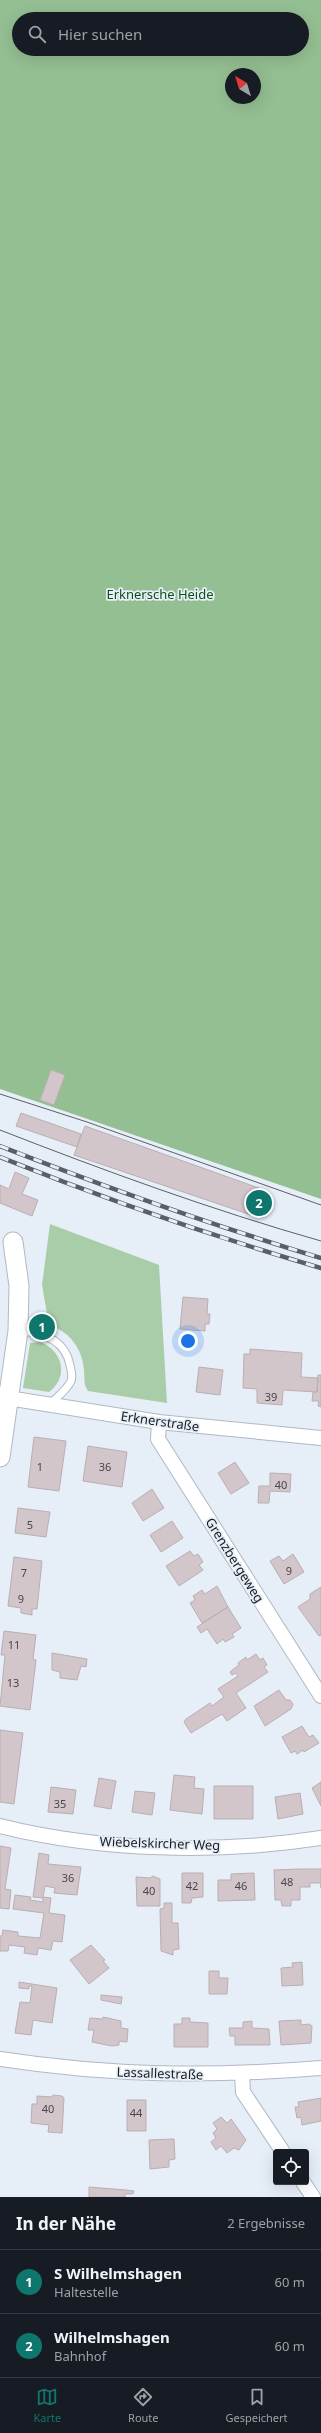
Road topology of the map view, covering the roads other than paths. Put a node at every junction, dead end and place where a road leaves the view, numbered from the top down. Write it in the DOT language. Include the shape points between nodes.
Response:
graph roads {
  1 [pos="13,1242"];
  2 [pos="18,1331"];
  3 [pos="4,1396"];
  4 [pos="50,1404"];
  5 [pos="159,1422"];
  6 [pos="321,1438"];
  7 [pos="0,1457"];
  8 [pos="321,1696"];
  9 [pos="0,1826"];
  10 [pos="321,1838"];
  11 [pos="0,2058"];
  12 [pos="321,2068"];
  13 [pos="242,2074"];
  14 [pos="280,2149"];
  15 [pos="305,2185"];
  16 [pos="313,2197"];
  1 -- 2 [label="street" via="19,1286"];
  2 -- 3 [label="street"];
  2 -- 4 [label="lane" via="42,1333 53,1338 69,1359 71,1380"];
  3 -- 4 [label="street, Erknerstraße"];
  3 -- 7 [label="street"];
  4 -- 5 [label="street, Erknerstraße"];
  5 -- 6 [label="street, Erknerstraße"];
  5 -- 8 [label="street, Grenzbergeweg" via="158,1439"];
  9 -- 10 [label="street, Wiebelskircher Weg" via="60,1837 177,1847 238,1846"];
  11 -- 13 [label="street, Lassallestraße" via="100,2071 181,2075"];
  12 -- 13 [label="street, Lassallestraße"];
  13 -- 14 [label="street" via="243,2092"];
  15 -- 16 [label="street"];
}
